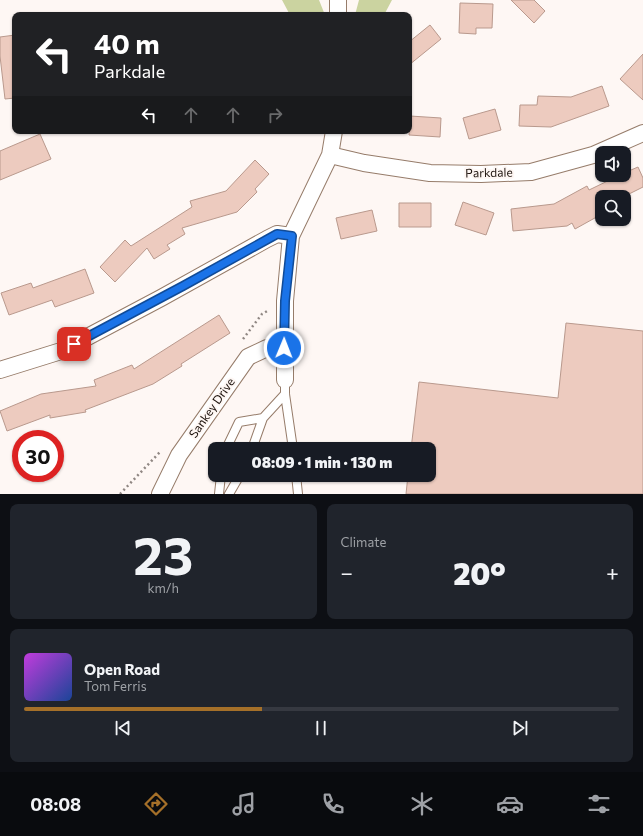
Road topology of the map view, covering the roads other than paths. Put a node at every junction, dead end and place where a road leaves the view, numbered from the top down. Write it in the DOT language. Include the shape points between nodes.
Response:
graph roads {
  1 [pos="338,0"];
  2 [pos="338,12"];
  3 [pos="643,132"];
  4 [pos="334,134"];
  5 [pos="330,155"];
  6 [pos="292,236"];
  7 [pos="284,348"];
  8 [pos="0,370"];
  9 [pos="285,387"];
  10 [pos="263,418"];
  11 [pos="229,442"];
  12 [pos="254,442"];
  13 [pos="292,442"];
  14 [pos="220,482"];
  15 [pos="236,482"];
  16 [pos="297,482"];
  17 [pos="160,494"];
  18 [pos="219,494"];
  19 [pos="229,494"];
  20 [pos="298,494"];
  1 -- 2 [label="street"];
  3 -- 5 [label="street, Parkdale" via="593,155 531,172 430,173 364,164"];
  4 -- 5 [label="street"];
  5 -- 6 [label="street"];
  6 -- 7 [label="street" via="285,301"];
  6 -- 8 [label="street" via="277,234 61,351"];
  7 -- 9 [label="street"];
  7 -- 17 [label="street, Sankey Drive" via="267,348 248,357 179,455"];
  9 -- 10 [label="lane"];
  9 -- 13 [label="lane"];
  10 -- 11 [label="lane" via="239,422"];
  10 -- 12 [label="lane"];
  14 -- 18 [label="lane"];
  15 -- 19 [label="lane"];
  16 -- 20 [label="lane"];
}
